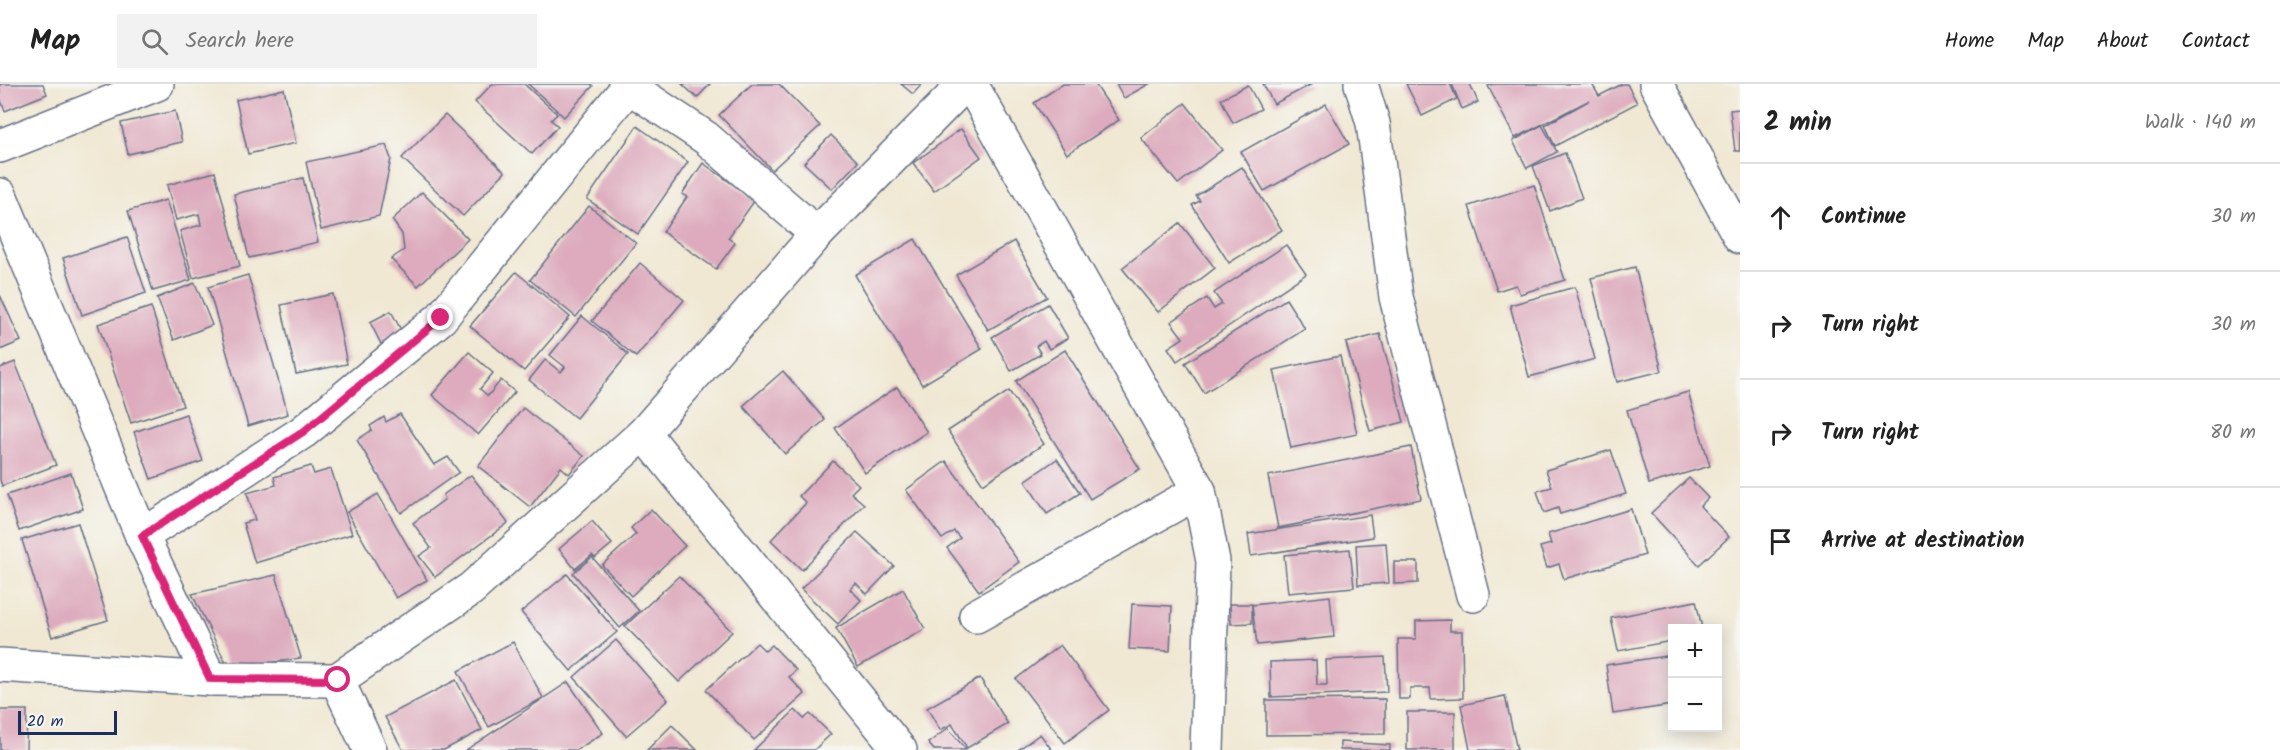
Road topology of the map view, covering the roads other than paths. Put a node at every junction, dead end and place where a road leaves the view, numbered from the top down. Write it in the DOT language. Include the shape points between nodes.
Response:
graph roads {
  1 [pos="156,84"];
  2 [pos="965,84"];
  3 [pos="971,84"];
  4 [pos="1361,84"];
  5 [pos="1656,84"];
  6 [pos="626,86"];
  7 [pos="0,146"];
  8 [pos="0,195"];
  9 [pos="817,234"];
  10 [pos="1740,237"];
  11 [pos="644,433"];
  12 [pos="1199,491"];
  13 [pos="142,536"];
  14 [pos="1473,595"];
  15 [pos="976,616"];
  16 [pos="0,665"];
  17 [pos="210,679"];
  18 [pos="338,680"];
  19 [pos="370,750"];
  20 [pos="900,750"];
  21 [pos="1207,750"];
  1 -- 7 [label="street"];
  2 -- 9 [label="street"];
  3 -- 12 [label="street"];
  4 -- 14 [label="street" via="1372,123 1396,297"];
  5 -- 10 [label="street"];
  6 -- 9 [label="street" via="706,138"];
  6 -- 13 [label="street" via="441,318 303,432"];
  8 -- 13 [label="street"];
  9 -- 11 [label="street"];
  11 -- 18 [label="street" via="471,589"];
  11 -- 20 [label="street"];
  12 -- 15 [label="street"];
  12 -- 21 [label="street" via="1213,561"];
  13 -- 17 [label="street"];
  16 -- 17 [label="street"];
  17 -- 18 [label="street"];
  18 -- 19 [label="street"];
}
